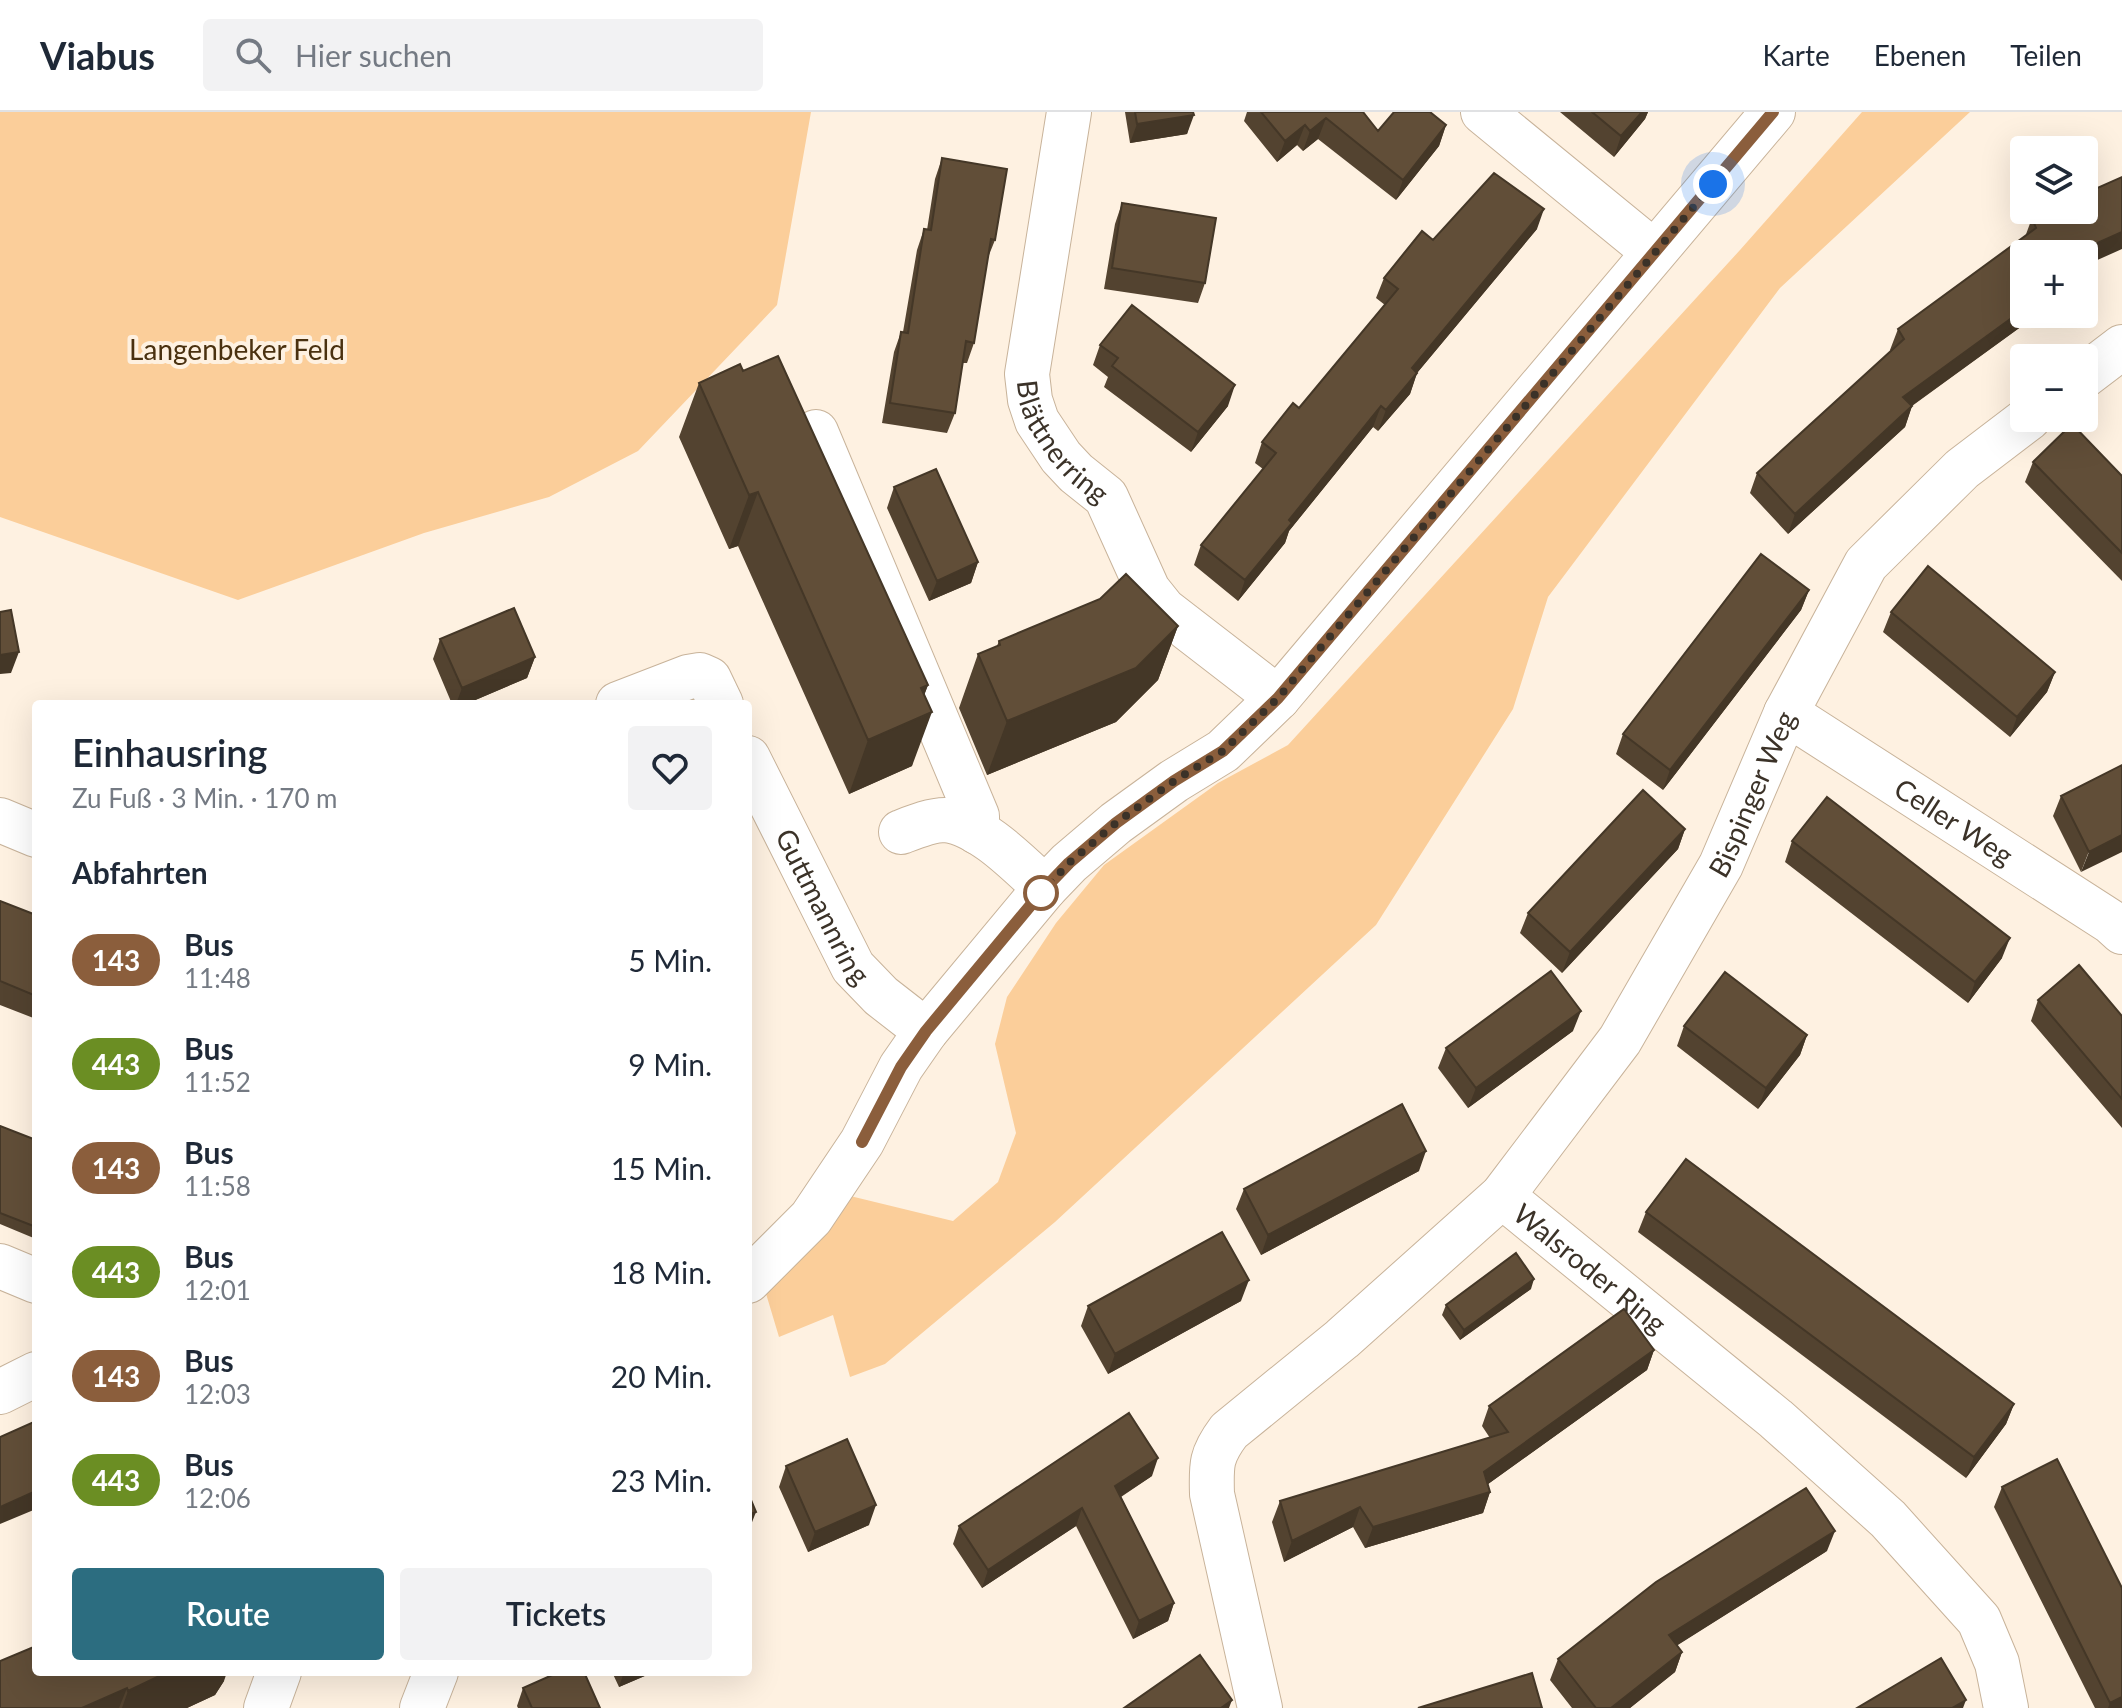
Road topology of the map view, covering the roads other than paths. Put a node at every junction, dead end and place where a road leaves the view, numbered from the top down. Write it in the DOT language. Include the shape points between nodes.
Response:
graph roads {
  1 [pos="1069,112"];
  2 [pos="1483,112"];
  3 [pos="1773,112"];
  4 [pos="1654,252"];
  5 [pos="2122,347"];
  6 [pos="2098,365"];
  7 [pos="816,432"];
  8 [pos="2011,432"];
  9 [pos="1278,698"];
  10 [pos="628,700"];
  11 [pos="719,700"];
  12 [pos="1786,713"];
  13 [pos="752,766"];
  14 [pos="0,820"];
  15 [pos="901,832"];
  16 [pos="977,832"];
  17 [pos="32,833"];
  18 [pos="1045,888"];
  19 [pos="2122,932"];
  20 [pos="926,1031"];
  21 [pos="1502,1196"];
  22 [pos="0,1266"];
  23 [pos="752,1277"];
  24 [pos="32,1279"];
  25 [pos="32,1376"];
  26 [pos="0,1392"];
  27 [pos="278,1676"];
  28 [pos="434,1676"];
  29 [pos="266,1708"];
  30 [pos="422,1708"];
  31 [pos="1260,1708"];
  32 [pos="2006,1708"];
  1 -- 9 [label="street, Blättnerring" via="1027,374 1037,421 1061,457 1106,497 1148,590 1164,610"];
  2 -- 4 [label="street"];
  3 -- 4 [label="street"];
  4 -- 9 [label="street"];
  5 -- 6 [label="street"];
  7 -- 16 [label="street" via="977,816"];
  8 -- 12 [label="street, Bispinger Weg" via="1962,469 1866,564"];
  9 -- 18 [label="street" via="1223,751 1116,823"];
  10 -- 11 [label="street" via="700,675 709,679"];
  12 -- 19 [label="street, Celler Weg"];
  12 -- 21 [label="street, Bispinger Weg" via="1721,865 1620,1040"];
  13 -- 20 [label="street, Guttmannring" via="853,967"];
  14 -- 17 [label="street"];
  15 -- 16 [label="street" via="944,820"];
  16 -- 18 [label="street"];
  18 -- 20 [label="street"];
  20 -- 23 [label="street" via="811,1218"];
  21 -- 31 [label="street, Walsroder Ring" via="1229,1431 1216,1449 1212,1494"];
  21 -- 32 [label="street, Walsroder Ring" via="1776,1419 1888,1519 1979,1620 1997,1663"];
  22 -- 24 [label="street"];
  25 -- 26 [label="street"];
  27 -- 29 [label="street"];
  28 -- 30 [label="street"];
}
